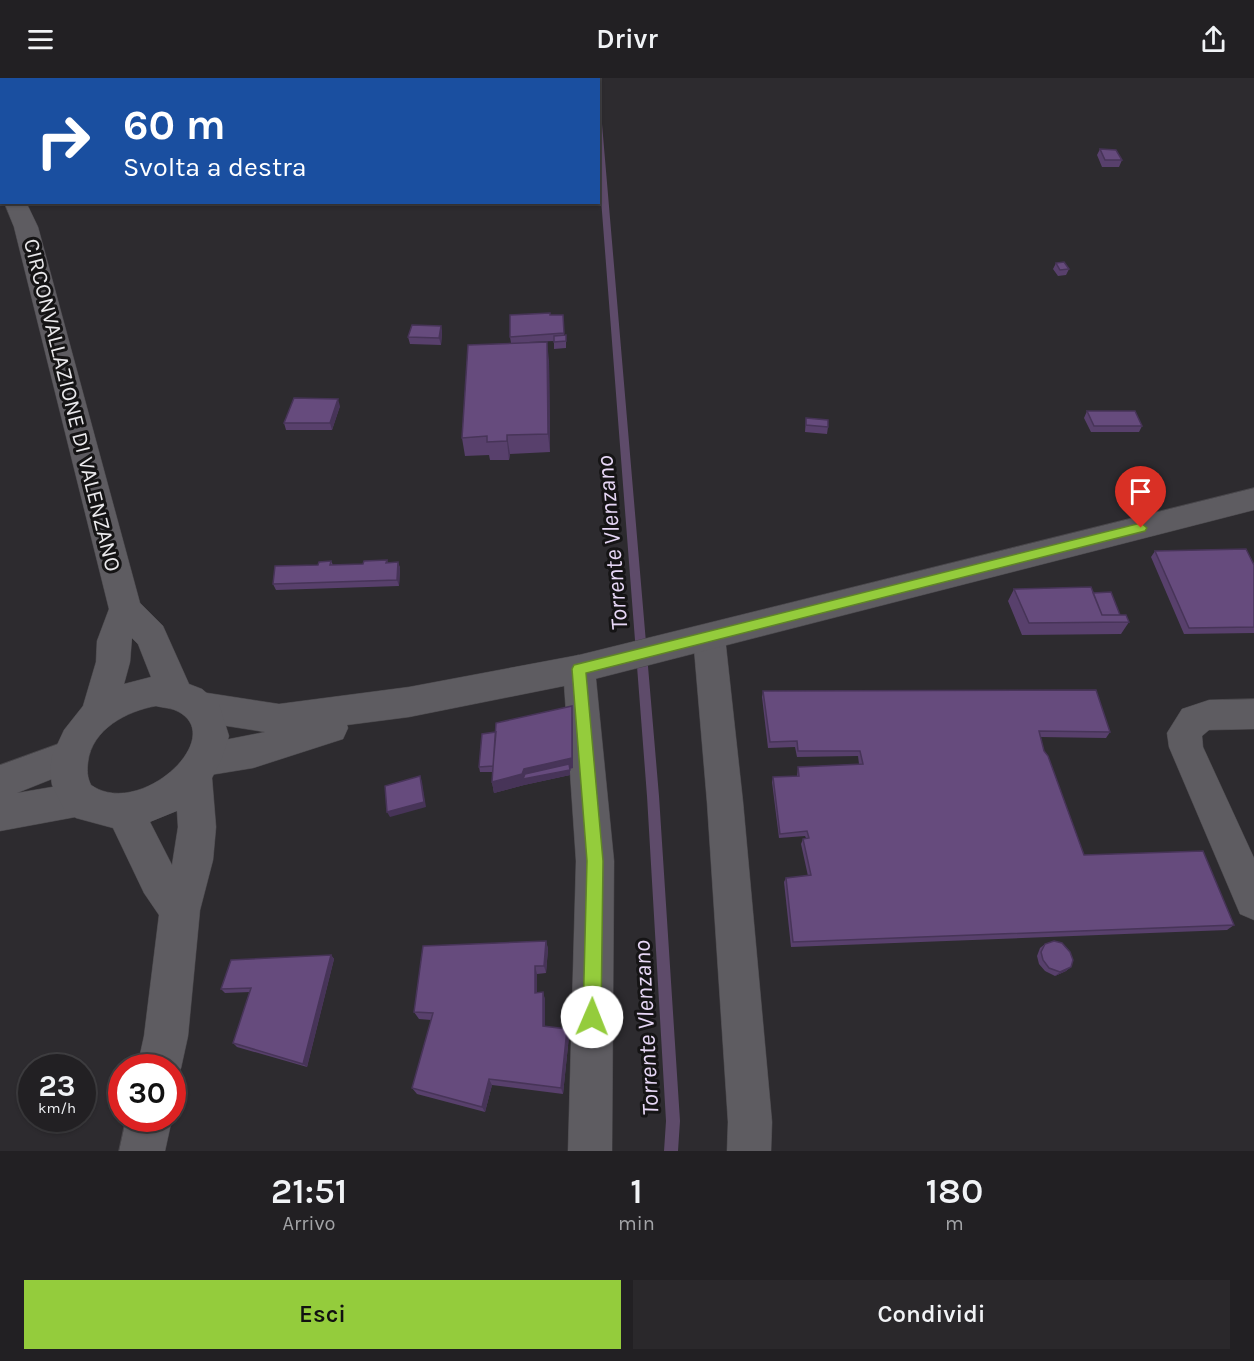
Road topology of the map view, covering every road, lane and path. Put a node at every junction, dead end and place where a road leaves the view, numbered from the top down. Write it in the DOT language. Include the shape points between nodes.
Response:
graph roads {
  1 [pos="16,204"];
  2 [pos="1254,499"];
  3 [pos="125,609"];
  4 [pos="701,639"];
  5 [pos="586,668"];
  6 [pos="188,700"];
  7 [pos="409,702"];
  8 [pos="98,714"];
  9 [pos="1254,714"];
  10 [pos="69,756"];
  11 [pos="199,768"];
  12 [pos="0,782"];
  13 [pos="81,800"];
  14 [pos="125,812"];
  15 [pos="0,813"];
  16 [pos="1254,902"];
  17 [pos="180,910"];
  18 [pos="162,1054"];
  19 [pos="146,1132"];
  20 [pos="142,1151"];
  21 [pos="590,1151"];
  22 [pos="749,1151"];
  1 -- 3 [label="main road, CIRCONVALLAZIONE DI VALENZANO" via="26,227"];
  2 -- 4 [label="main road"];
  3 -- 6 [label="main road, CIRCONVALLAZIONE DI VALENZANO" via="151,636"];
  3 -- 8 [label="main road"];
  4 -- 5 [label="main road"];
  4 -- 22 [label="street" via="730,861"];
  5 -- 7 [label="main road"];
  5 -- 21 [label="street" via="595,861"];
  6 -- 7 [label="main road" via="279,719"];
  6 -- 8 [label="main road" via="156,691 136,694"];
  6 -- 11 [label="main road" via="210,722 211,740"];
  7 -- 11 [label="main road"];
  8 -- 10 [label="main road" via="75,741"];
  9 -- 16 [label="street" via="1194,719 1184,733 1186,747"];
  10 -- 12 [label="main road"];
  10 -- 13 [label="main road" via="67,772 71,787"];
  11 -- 14 [label="main road" via="166,798"];
  11 -- 17 [label="main road" via="193,860"];
  13 -- 14 [label="main road" via="100,809"];
  13 -- 15 [label="main road"];
  14 -- 17 [label="main road" via="158,879"];
  17 -- 18 [label="main road"];
  19 -- 20 [label="main road"];
}
